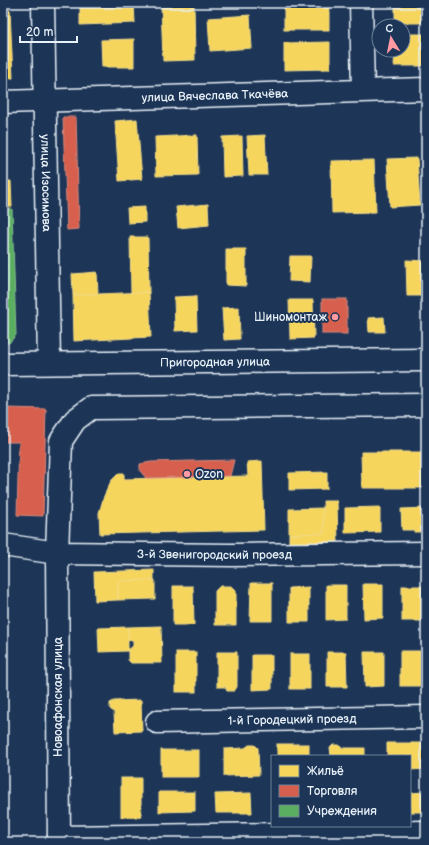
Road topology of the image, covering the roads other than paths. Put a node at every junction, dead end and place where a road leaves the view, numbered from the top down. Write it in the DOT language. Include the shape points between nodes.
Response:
graph roads {
  1 [pos="43,3"];
  2 [pos="361,3"];
  3 [pos="426,89"];
  4 [pos="363,90"];
  5 [pos="44,101"];
  6 [pos="3,102"];
  7 [pos="426,360"];
  8 [pos="49,363"];
  9 [pos="3,364"];
  10 [pos="426,405"];
  11 [pos="3,545"];
  12 [pos="57,553"];
  13 [pos="426,553"];
  14 [pos="426,717"];
  15 [pos="157,722"];
  16 [pos="426,832"];
  17 [pos="59,840"];
  1 -- 5 [label="street, улица Изосимова"];
  2 -- 4 [label="street"];
  3 -- 4 [label="street, улица Вячеслава Ткачёва"];
  4 -- 5 [label="street, улица Вячеслава Ткачёва"];
  5 -- 6 [label="street, улица Вячеслава Ткачёва"];
  5 -- 8 [label="street, улица Изосимова"];
  7 -- 8 [label="street, Пригородная улица"];
  8 -- 9 [label="street, Пригородная улица"];
  10 -- 12 [label="street, Новоафонская улица" via="91,408 75,420 61,441"];
  11 -- 12 [label="street, 3-й Звенигородский проезд"];
  12 -- 13 [label="street, 3-й Звенигородский проезд"];
  12 -- 17 [label="street, Новоафонская улица"];
  14 -- 15 [label="street, 1-й Городецкий проезд"];
  16 -- 17 [label="street"];
}
